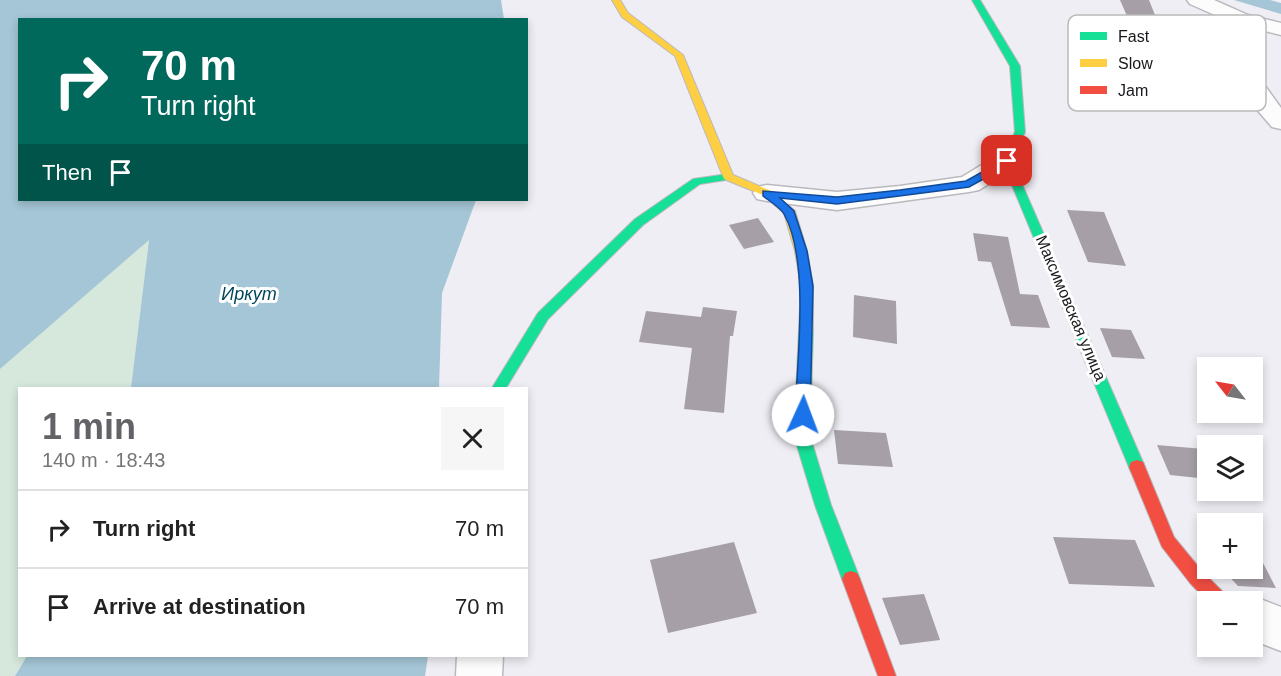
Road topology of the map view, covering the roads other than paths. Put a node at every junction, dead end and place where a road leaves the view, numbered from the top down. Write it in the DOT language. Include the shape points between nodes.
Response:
graph roads {
  1 [pos="616,0"];
  2 [pos="976,0"];
  3 [pos="1197,0"];
  4 [pos="1232,15"];
  5 [pos="1266,25"];
  6 [pos="1281,29"];
  7 [pos="1266,106"];
  8 [pos="1281,122"];
  9 [pos="1007,161"];
  10 [pos="728,177"];
  11 [pos="767,193"];
  12 [pos="499,387"];
  13 [pos="1210,591"];
  14 [pos="1263,622"];
  15 [pos="1281,629"];
  16 [pos="480,657"];
  17 [pos="479,676"];
  18 [pos="887,676"];
  1 -- 10 [label="street" via="625,15 679,55"];
  2 -- 9 [label="street" via="1015,66 1020,132"];
  3 -- 4 [label="street"];
  5 -- 6 [label="street"];
  7 -- 8 [label="street"];
  9 -- 11 [label="street" via="969,184 900,194 837,201"];
  9 -- 13 [label="street, Максимовская улица" via="1168,542"];
  10 -- 11 [label="street"];
  10 -- 12 [label="street" via="697,181 639,222 543,316"];
  11 -- 18 [label="street" via="789,211 807,286 802,436 823,506"];
  14 -- 15 [label="street"];
  16 -- 17 [label="street"];
}
